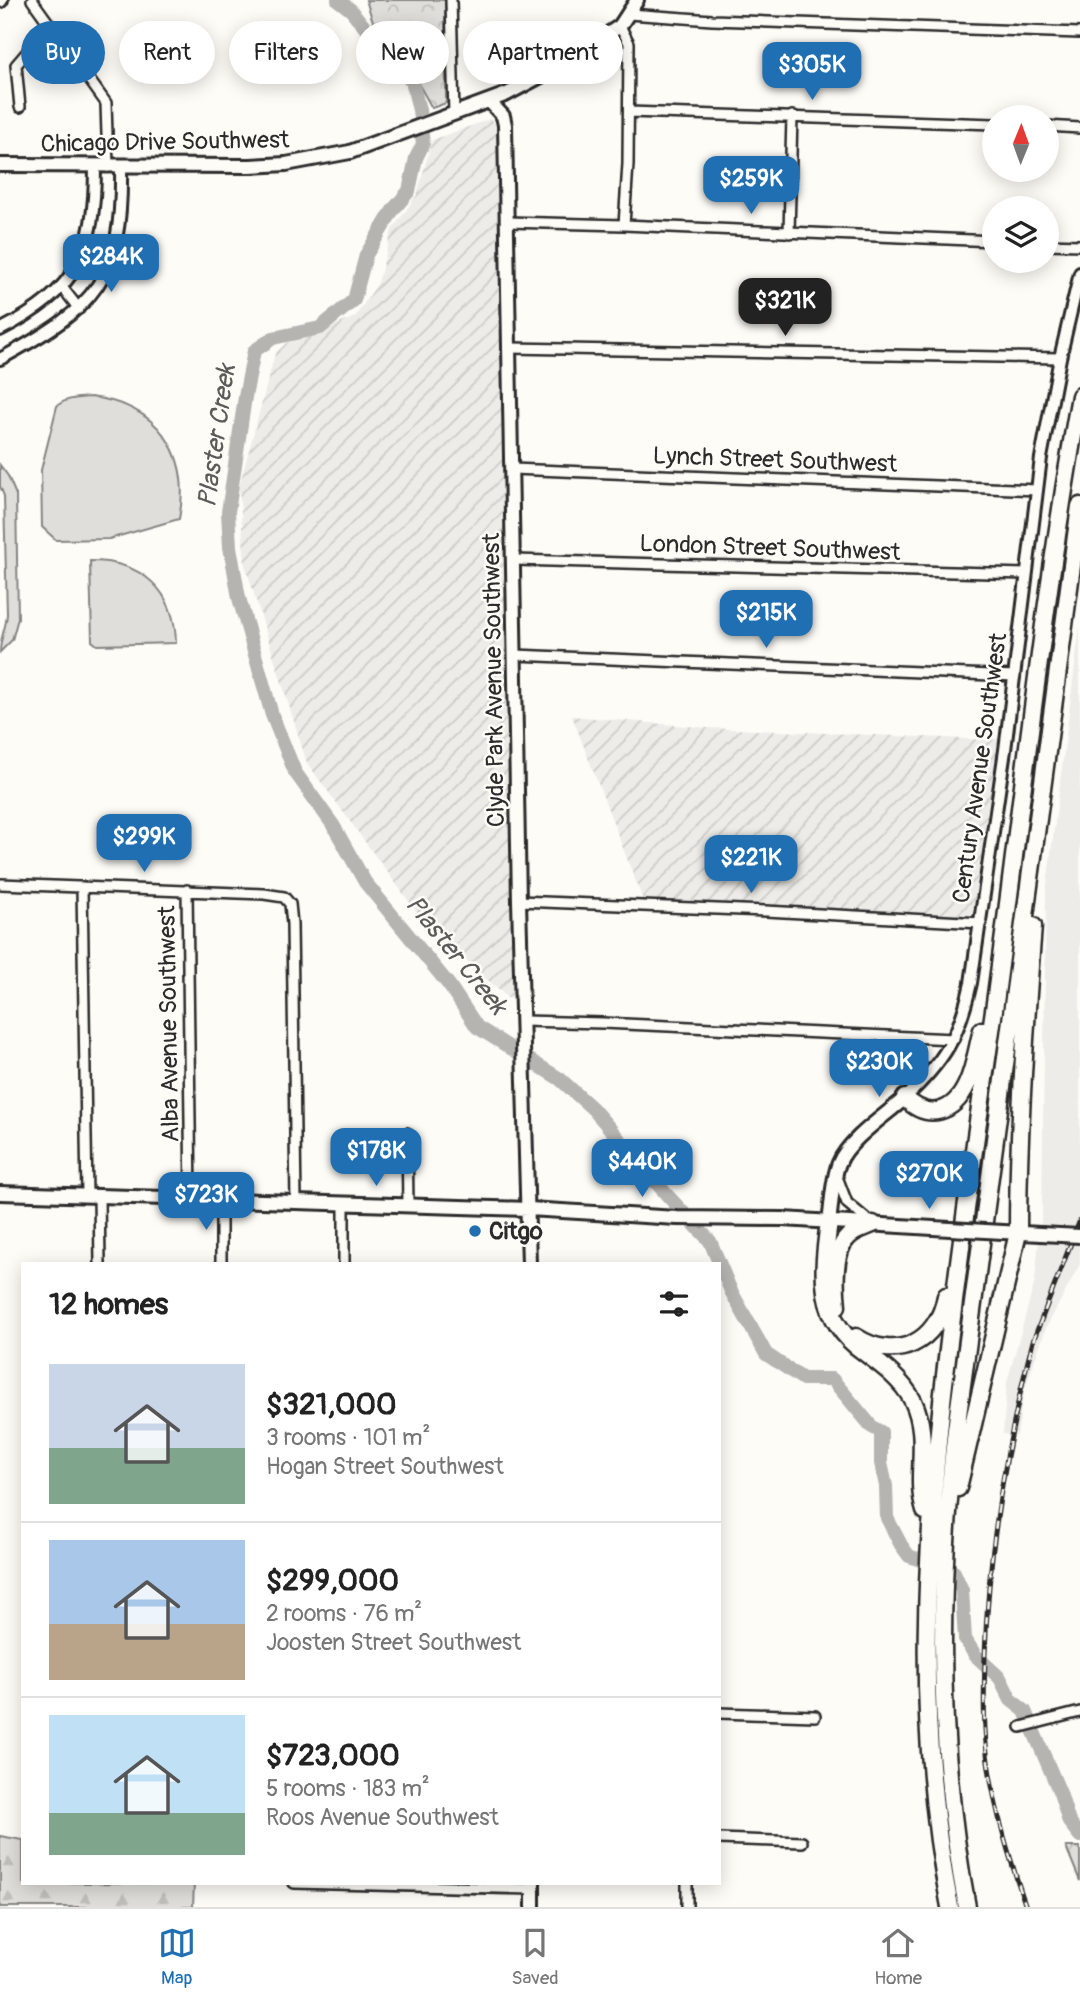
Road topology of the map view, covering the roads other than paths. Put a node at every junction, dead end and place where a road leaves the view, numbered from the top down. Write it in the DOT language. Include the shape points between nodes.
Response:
graph roads {
  1 [pos="32,0"];
  2 [pos="452,0"];
  3 [pos="636,0"];
  4 [pos="629,14"];
  5 [pos="47,21"];
  6 [pos="623,22"];
  7 [pos="623,32"];
  8 [pos="1080,33"];
  9 [pos="21,59"];
  10 [pos="92,84"];
  11 [pos="524,84"];
  12 [pos="489,102"];
  13 [pos="20,107"];
  14 [pos="629,112"];
  15 [pos="454,114"];
  16 [pos="792,116"];
  17 [pos="982,124"];
  18 [pos="1059,127"];
  19 [pos="1080,128"];
  20 [pos="0,165"];
  21 [pos="108,167"];
  22 [pos="507,222"];
  23 [pos="624,225"];
  24 [pos="789,233"];
  25 [pos="982,241"];
  26 [pos="1059,244"];
  27 [pos="1080,245"];
  28 [pos="1080,273"];
  29 [pos="62,287"];
  30 [pos="79,309"];
  31 [pos="0,330"];
  32 [pos="510,348"];
  33 [pos="1060,358"];
  34 [pos="0,359"];
  35 [pos="1080,396"];
  36 [pos="512,469"];
  37 [pos="1037,490"];
  38 [pos="1080,506"];
  39 [pos="513,560"];
  40 [pos="1026,574"];
  41 [pos="515,654"];
  42 [pos="1014,676"];
  43 [pos="1038,815"];
  44 [pos="0,884"];
  45 [pos="82,887"];
  46 [pos="187,890"];
  47 [pos="519,901"];
  48 [pos="981,923"];
  49 [pos="1003,946"];
  50 [pos="523,1027"];
  51 [pos="954,1040"];
  52 [pos="905,1098"];
  53 [pos="407,1133"];
  54 [pos="836,1173"];
  55 [pos="0,1193"];
  56 [pos="93,1196"];
  57 [pos="191,1199"];
  58 [pos="221,1200"];
  59 [pos="296,1202"];
  60 [pos="344,1204"];
  61 [pos="408,1205"];
  62 [pos="529,1209"];
  63 [pos="829,1222"];
  64 [pos="873,1224"];
  65 [pos="1010,1233"];
  66 [pos="1080,1236"];
  67 [pos="100,1262"];
  68 [pos="221,1262"];
  69 [pos="345,1262"];
  70 [pos="529,1262"];
  71 [pos="957,1268"];
  72 [pos="930,1529"];
  73 [pos="944,1540"];
  74 [pos="1080,1712"];
  75 [pos="721,1713"];
  76 [pos="815,1716"];
  77 [pos="1021,1727"];
  78 [pos="944,1809"];
  79 [pos="721,1839"];
  80 [pos="802,1842"];
  81 [pos="453,1885"];
  82 [pos="687,1885"];
  83 [pos="533,1886"];
  84 [pos="533,1907"];
  85 [pos="687,1907"];
  86 [pos="950,1907"];
  87 [pos="967,1907"];
  1 -- 5 [label="street"];
  2 -- 15 [label="street"];
  3 -- 4 [label="main road, Chicago Drive Southwest"];
  4 -- 6 [label="main road, Chicago Drive Southwest"];
  4 -- 8 [label="street"];
  7 -- 14 [label="street" via="629,43"];
  9 -- 13 [label="street" via="16,65"];
  10 -- 21 [label="street" via="106,103"];
  11 -- 12 [label="main road, Chicago Drive Southwest"];
  12 -- 15 [label="main road, Chicago Drive Southwest"];
  12 -- 22 [label="main road, Clyde Park Avenue Southwest" via="505,125"];
  14 -- 16 [label="street"];
  14 -- 23 [label="street"];
  15 -- 21 [label="main road, Chicago Drive Southwest" via="350,152 286,164"];
  16 -- 17 [label="street"];
  16 -- 24 [label="street"];
  18 -- 19 [label="street"];
  20 -- 21 [label="main road, Chicago Drive Southwest"];
  21 -- 29 [label="street" via="89,241"];
  21 -- 30 [label="street" via="120,216 115,247 96,289"];
  22 -- 23 [label="street"];
  22 -- 32 [label="main road, Clyde Park Avenue Southwest"];
  23 -- 24 [label="street"];
  24 -- 25 [label="street"];
  26 -- 27 [label="street"];
  28 -- 33 [label="street, Century Avenue Southwest"];
  29 -- 30 [label="street"];
  29 -- 31 [label="street"];
  30 -- 34 [label="street"];
  32 -- 33 [label="street"];
  32 -- 36 [label="main road, Clyde Park Avenue Southwest"];
  33 -- 37 [label="street, Century Avenue Southwest"];
  35 -- 49 [label="highway" via="1056,542"];
  36 -- 37 [label="street, Lynch Street Southwest"];
  36 -- 39 [label="main road, Clyde Park Avenue Southwest"];
  37 -- 40 [label="street, Century Avenue Southwest"];
  38 -- 43 [label="highway"];
  39 -- 40 [label="street, London Street Southwest"];
  39 -- 41 [label="main road, Clyde Park Avenue Southwest"];
  40 -- 42 [label="street, Century Avenue Southwest"];
  41 -- 42 [label="street"];
  41 -- 47 [label="main road, Clyde Park Avenue Southwest"];
  42 -- 48 [label="street, Century Avenue Southwest"];
  43 -- 65 [label="highway" via="1017,1198"];
  43 -- 73 [label="highway"];
  44 -- 45 [label="street"];
  45 -- 46 [label="street"];
  45 -- 56 [label="street"];
  46 -- 57 [label="street, Alba Avenue Southwest"];
  46 -- 59 [label="street" via="264,894 284,897 290,904"];
  47 -- 48 [label="street"];
  47 -- 50 [label="main road, Clyde Park Avenue Southwest"];
  48 -- 51 [label="street, Century Avenue Southwest" via="968,997"];
  49 -- 52 [label="highway" via="963,1092 937,1112 920,1110"];
  49 -- 71 [label="highway"];
  50 -- 51 [label="street" via="603,1023"];
  50 -- 62 [label="main road, Clyde Park Avenue Southwest"];
  51 -- 52 [label="street, Century Avenue Southwest"];
  52 -- 54 [label="main road, Century Avenue Southwest" via="846,1151"];
  53 -- 61 [label="street"];
  54 -- 63 [label="main road, Century Avenue Southwest"];
  54 -- 64 [label="street" via="847,1203"];
  55 -- 56 [label="main road"];
  56 -- 57 [label="main road"];
  56 -- 67 [label="street"];
  57 -- 58 [label="main road"];
  58 -- 59 [label="main road"];
  58 -- 68 [label="street"];
  59 -- 60 [label="main road"];
  60 -- 61 [label="main road"];
  60 -- 69 [label="street"];
  61 -- 62 [label="main road"];
  62 -- 63 [label="main road"];
  62 -- 70 [label="main road, Clyde Park Avenue Southwest"];
  63 -- 64 [label="main road"];
  63 -- 72 [label="highway" via="825,1276 830,1310 846,1338 897,1378 912,1400 923,1441 922,1500"];
  64 -- 65 [label="main road, bridge"];
  64 -- 71 [label="highway" via="851,1234 841,1246 837,1279 841,1318 853,1335 866,1343 895,1348 925,1337 939,1320"];
  65 -- 66 [label="main road, bridge"];
  65 -- 73 [label="highway" via="982,1392"];
  71 -- 72 [label="highway"];
  72 -- 78 [label="highway" via="926,1675"];
  73 -- 78 [label="highway"];
  74 -- 77 [label="street"];
  75 -- 76 [label="street"];
  78 -- 86 [label="highway"];
  78 -- 87 [label="highway"];
  79 -- 80 [label="street"];
  81 -- 83 [label="street"];
  82 -- 85 [label="street"];
  83 -- 84 [label="main road"];
}
